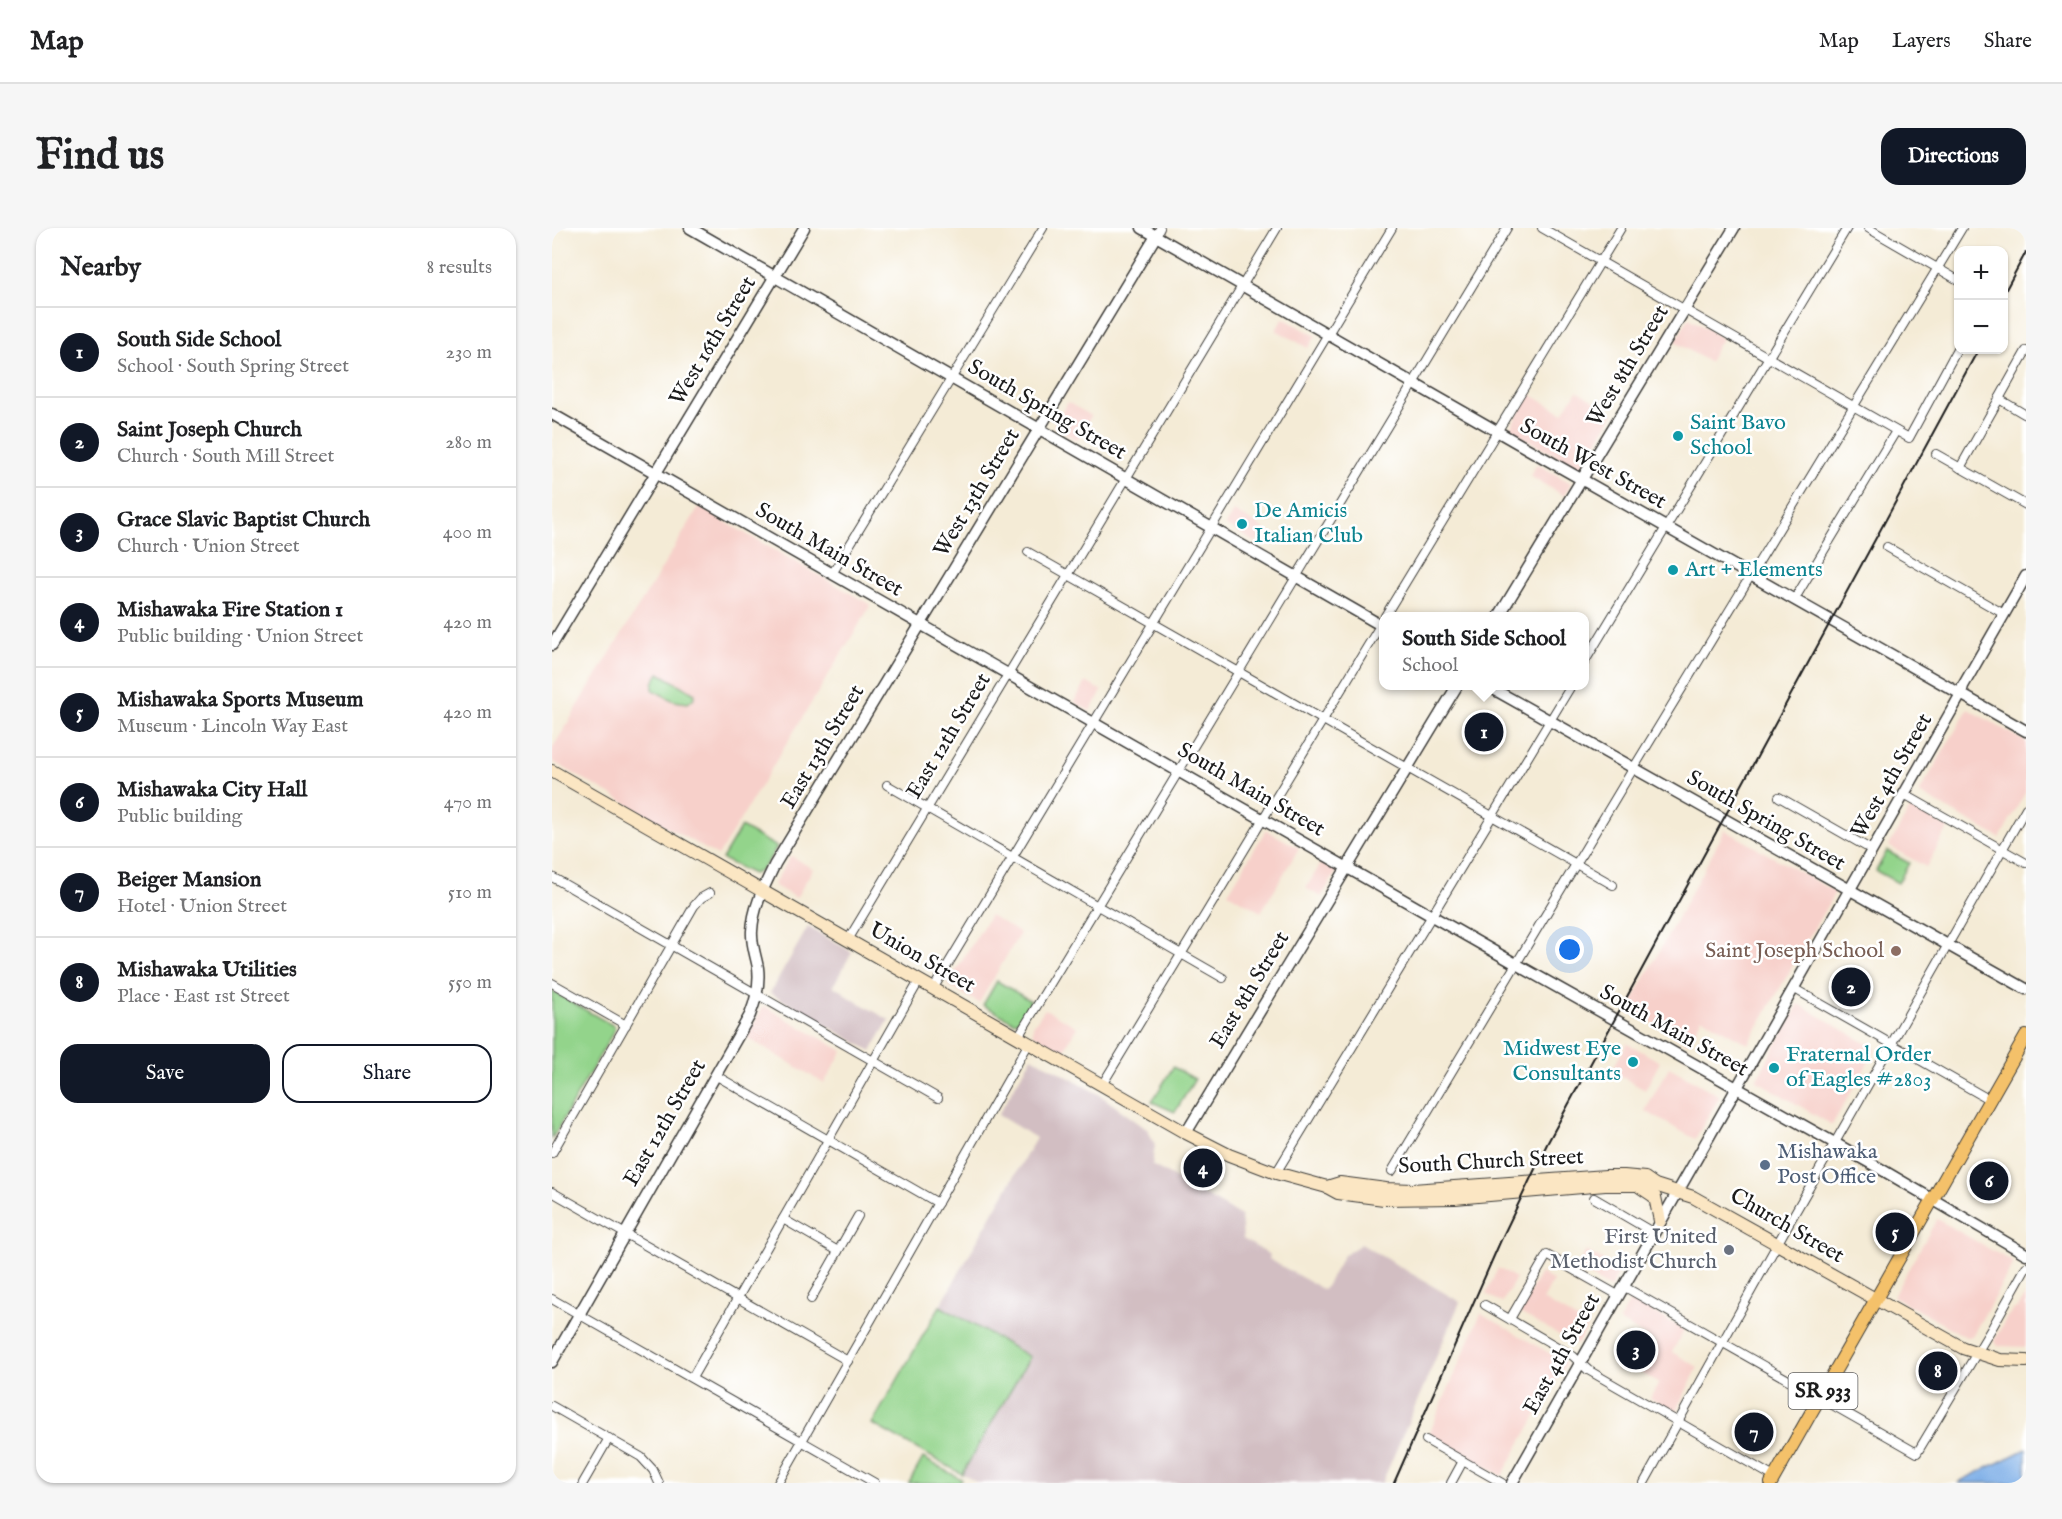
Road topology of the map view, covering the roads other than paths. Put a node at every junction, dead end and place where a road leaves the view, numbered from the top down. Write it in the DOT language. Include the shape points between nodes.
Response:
graph roads {
  1 [pos="690,228"];
  2 [pos="804,228"];
  3 [pos="1043,228"];
  4 [pos="1142,228"];
  5 [pos="1277,228"];
  6 [pos="1392,228"];
  7 [pos="1507,228"];
  8 [pos="1542,228"];
  9 [pos="1621,228"];
  10 [pos="1734,228"];
  11 [pos="1847,228"];
  12 [pos="1868,228"];
  13 [pos="1962,228"];
  14 [pos="1158,232"];
  15 [pos="1600,262"];
  16 [pos="1938,268"];
  17 [pos="775,276"];
  18 [pos="1954,277"];
  19 [pos="1242,285"];
  20 [pos="1686,309"];
  21 [pos="1327,334"];
  22 [pos="2026,351"];
  23 [pos="1956,354"];
  24 [pos="1769,358"];
  25 [pos="952,378"];
  26 [pos="1413,384"];
  27 [pos="1999,399"];
  28 [pos="1853,406"];
  29 [pos="552,414"];
  30 [pos="2026,415"];
  31 [pos="1039,428"];
  32 [pos="1896,431"];
  33 [pos="1497,432"];
  34 [pos="1936,454"];
  35 [pos="1960,468"];
  36 [pos="656,473"];
  37 [pos="1126,478"];
  38 [pos="1582,480"];
  39 [pos="2026,505"];
  40 [pos="1211,527"];
  41 [pos="1667,528"];
  42 [pos="1887,547"];
  43 [pos="1028,552"];
  44 [pos="832,574"];
  45 [pos="1069,575"];
  46 [pos="1751,575"];
  47 [pos="1296,576"];
  48 [pos="2026,576"];
  49 [pos="1794,600"];
  50 [pos="1389,612"];
  51 [pos="1501,612"];
  52 [pos="2004,614"];
  53 [pos="1379,620"];
  54 [pos="1153,623"];
  55 [pos="921,624"];
  56 [pos="1379,628"];
  57 [pos="552,645"];
  58 [pos="1589,655"];
  59 [pos="1238,671"];
  60 [pos="1008,675"];
  61 [pos="1455,690"];
  62 [pos="1495,690"];
  63 [pos="1568,690"];
  64 [pos="1961,694"];
  65 [pos="1323,719"];
  66 [pos="1549,721"];
  67 [pos="1093,723"];
  68 [pos="2026,731"];
  69 [pos="1407,769"];
  70 [pos="1633,769"];
  71 [pos="552,771"];
  72 [pos="1178,771"];
  73 [pos="887,785"];
  74 [pos="1904,794"];
  75 [pos="1779,797"];
  76 [pos="2026,808"];
  77 [pos="928,809"];
  78 [pos="1491,815"];
  79 [pos="1263,819"];
  80 [pos="1872,850"];
  81 [pos="2002,850"];
  82 [pos="1012,857"];
  83 [pos="2026,863"];
  84 [pos="1577,864"];
  85 [pos="1347,868"];
  86 [pos="552,878"];
  87 [pos="1613,885"];
  88 [pos="762,891"];
  89 [pos="1849,891"];
  90 [pos="710,893"];
  91 [pos="1097,905"];
  92 [pos="1431,915"];
  93 [pos="848,940"];
  94 [pos="671,945"];
  95 [pos="1948,945"];
  96 [pos="1181,954"];
  97 [pos="1516,964"];
  98 [pos="1223,978"];
  99 [pos="919,981"];
  100 [pos="552,983"];
  101 [pos="1793,988"];
  102 [pos="933,989"];
  103 [pos="2026,989"];
  104 [pos="756,994"];
  105 [pos="626,1025"];
  106 [pos="2026,1036"];
  107 [pos="1024,1040"];
  108 [pos="1892,1045"];
  109 [pos="873,1061"];
  110 [pos="715,1076"];
  111 [pos="1102,1085"];
  112 [pos="1736,1089"];
  113 [pos="938,1098"];
  114 [pos="1990,1100"];
  115 [pos="1186,1133"];
  116 [pos="829,1140"];
  117 [pos="1835,1143"];
  118 [pos="552,1153"];
  119 [pos="1392,1171"];
  120 [pos="1276,1173"];
  121 [pos="1655,1185"];
  122 [pos="1636,1186"];
  123 [pos="1327,1187"];
  124 [pos="1677,1191"];
  125 [pos="552,1192"];
  126 [pos="1594,1198"];
  127 [pos="1932,1200"];
  128 [pos="938,1203"];
  129 [pos="858,1216"];
  130 [pos="783,1219"];
  131 [pos="1660,1221"];
  132 [pos="624,1233"];
  133 [pos="1654,1233"];
  134 [pos="1778,1245"];
  135 [pos="838,1251"];
  136 [pos="2026,1254"];
  137 [pos="2026,1267"];
  138 [pos="1621,1291"];
  139 [pos="738,1298"];
  140 [pos="552,1299"];
  141 [pos="811,1299"];
  142 [pos="1875,1300"];
  143 [pos="1485,1305"];
  144 [pos="579,1314"];
  145 [pos="1510,1319"];
  146 [pos="1722,1343"];
  147 [pos="1976,1354"];
  148 [pos="848,1361"];
  149 [pos="2026,1361"];
  150 [pos="552,1362"];
  151 [pos="1580,1363"];
  152 [pos="692,1378"];
  153 [pos="1820,1397"];
  154 [pos="552,1406"];
  155 [pos="1679,1422"];
  156 [pos="609,1438"];
  157 [pos="1426,1440"];
  158 [pos="802,1441"];
  159 [pos="1463,1461"];
  160 [pos="1772,1480"];
  161 [pos="659,1482"];
  162 [pos="583,1483"];
  163 [pos="778,1483"];
  164 [pos="875,1483"];
  165 [pos="1451,1483"];
  166 [pos="1502,1483"];
  167 [pos="1512,1483"];
  168 [pos="1644,1483"];
  1 -- 17 [label="street, South Spring Street"];
  2 -- 17 [label="street, West 16th Street"];
  3 -- 25 [label="street"];
  4 -- 14 [label="street, South West Street"];
  5 -- 19 [label="street, East 12th Street"];
  6 -- 21 [label="street"];
  7 -- 26 [label="street"];
  8 -- 15 [label="street"];
  9 -- 15 [label="street"];
  10 -- 20 [label="street, West 8th Street"];
  11 -- 24 [label="street"];
  12 -- 16 [label="street"];
  13 -- 16 [label="street"];
  14 -- 19 [label="street, South West Street"];
  14 -- 31 [label="street, West 13th Street"];
  15 -- 20 [label="street"];
  15 -- 33 [label="street"];
  16 -- 18 [label="street"];
  16 -- 28 [label="street"];
  17 -- 25 [label="street, South Spring Street"];
  17 -- 36 [label="street, West 16th Street"];
  19 -- 21 [label="street, South West Street"];
  19 -- 37 [label="street, East 12th Street"];
  20 -- 24 [label="street"];
  20 -- 38 [label="street, West 8th Street"];
  21 -- 26 [label="street, South West Street"];
  21 -- 40 [label="street"];
  22 -- 27 [label="street"];
  23 -- 32 [label="street" via="1909,438"];
  24 -- 28 [label="street"];
  24 -- 41 [label="street"];
  25 -- 31 [label="street, South Spring Street"];
  25 -- 44 [label="street"];
  26 -- 33 [label="street, South West Street"];
  26 -- 47 [label="street"];
  27 -- 30 [label="street"];
  27 -- 35 [label="street"];
  28 -- 32 [label="street"];
  28 -- 46 [label="street"];
  29 -- 36 [label="street, South Main Street"];
  31 -- 37 [label="street, South Spring Street"];
  31 -- 55 [label="street, West 13th Street"];
  32 -- 49 [label="street"];
  33 -- 38 [label="street, South West Street"];
  33 -- 50 [label="street"];
  34 -- 35 [label="street"];
  35 -- 39 [label="street"];
  36 -- 44 [label="street, South Main Street"];
  36 -- 57 [label="street, West 16th Street"];
  37 -- 40 [label="street, South Spring Street"];
  37 -- 45 [label="street, East 12th Street"];
  38 -- 41 [label="street, South West Street"];
  38 -- 51 [label="street, West 8th Street"];
  40 -- 47 [label="street, South Spring Street"];
  40 -- 54 [label="street"];
  41 -- 46 [label="street, South West Street"];
  41 -- 58 [label="street"];
  42 -- 52 [label="street"];
  43 -- 45 [label="street"];
  44 -- 55 [label="street, South Main Street"];
  45 -- 54 [label="street"];
  45 -- 60 [label="street, East 12th Street"];
  46 -- 49 [label="street, South West Street"];
  46 -- 70 [label="street"];
  47 -- 53 [label="street, South Spring Street"];
  47 -- 59 [label="street"];
  48 -- 52 [label="street, West 4th Street"];
  49 -- 64 [label="street, South West Street"];
  52 -- 64 [label="street, West 4th Street"];
  54 -- 59 [label="street"];
  54 -- 67 [label="street"];
  55 -- 60 [label="street, South Main Street"];
  55 -- 88 [label="street, East 13th Street"];
  56 -- 65 [label="street"];
  59 -- 65 [label="street"];
  59 -- 72 [label="street"];
  60 -- 67 [label="street, South Main Street"];
  60 -- 77 [label="street, East 12th Street"];
  61 -- 69 [label="street"];
  62 -- 66 [label="street, South Spring Street"];
  63 -- 66 [label="street"];
  64 -- 68 [label="street, South West Street"];
  64 -- 74 [label="street, West 4th Street"];
  65 -- 69 [label="street"];
  65 -- 79 [label="street"];
  66 -- 70 [label="street, South Spring Street"];
  66 -- 78 [label="street"];
  67 -- 72 [label="street, South Main Street"];
  67 -- 82 [label="street"];
  69 -- 78 [label="street"];
  69 -- 85 [label="street"];
  70 -- 84 [label="street"];
  70 -- 89 [label="street, South Spring Street"];
  71 -- 88 [label="main road, Union Street"];
  72 -- 79 [label="street, South Main Street"];
  72 -- 91 [label="street"];
  73 -- 77 [label="street"];
  74 -- 80 [label="street, West 4th Street"];
  74 -- 81 [label="street"];
  75 -- 80 [label="street"];
  76 -- 81 [label="street"];
  77 -- 82 [label="street"];
  77 -- 93 [label="street, East 12th Street"];
  78 -- 84 [label="street"];
  78 -- 92 [label="street"];
  79 -- 85 [label="street, South Main Street"];
  79 -- 96 [label="street"];
  80 -- 89 [label="street, West 4th Street"];
  81 -- 83 [label="street"];
  81 -- 95 [label="street"];
  82 -- 91 [label="street"];
  82 -- 102 [label="street"];
  84 -- 87 [label="street"];
  84 -- 97 [label="street"];
  85 -- 92 [label="street, South Main Street"];
  85 -- 115 [label="street, East 8th Street"];
  86 -- 94 [label="street"];
  88 -- 93 [label="main road, Union Street"];
  88 -- 104 [label="street, East 12th Street" via="752,931 758,968"];
  89 -- 95 [label="street, South Spring Street"];
  89 -- 101 [label="street, West 4th Street"];
  90 -- 94 [label="street" via="694,906"];
  91 -- 96 [label="street"];
  91 -- 107 [label="street"];
  92 -- 97 [label="street, South Main Street"];
  92 -- 120 [label="street"];
  93 -- 99 [label="main road, Union Street"];
  94 -- 104 [label="street"];
  94 -- 105 [label="street"];
  95 -- 103 [label="street, South Spring Street"];
  95 -- 108 [label="street"];
  96 -- 98 [label="street"];
  96 -- 111 [label="street"];
  97 -- 112 [label="street, South Main Street"];
  97 -- 119 [label="street"];
  99 -- 102 [label="main road, Union Street"];
  99 -- 109 [label="street"];
  100 -- 105 [label="street"];
  101 -- 108 [label="street"];
  101 -- 112 [label="street, West 4th Street"];
  102 -- 107 [label="main road, Union Street"];
  104 -- 109 [label="street"];
  104 -- 110 [label="street, East 12th Street" via="750,1015"];
  105 -- 118 [label="street"];
  106 -- 114 [label="main road, SR 933"];
  107 -- 111 [label="main road, Union Street"];
  107 -- 128 [label="street"];
  108 -- 114 [label="street"];
  108 -- 117 [label="street"];
  109 -- 113 [label="street"];
  109 -- 116 [label="street"];
  110 -- 116 [label="street"];
  110 -- 132 [label="street, East 12th Street"];
  111 -- 115 [label="main road, Union Street"];
  112 -- 117 [label="street, South Main Street"];
  112 -- 124 [label="street, East 4th Street"];
  114 -- 127 [label="main road, SR 933"];
  115 -- 120 [label="main road, Union Street"];
  116 -- 128 [label="street"];
  116 -- 130 [label="street"];
  117 -- 127 [label="street, South Main Street"];
  117 -- 134 [label="street"];
  120 -- 123 [label="main road, South Church Street"];
  121 -- 122 [label="main road, South Church Street"];
  121 -- 123 [label="main road, South Church Street" via="1645,1178 1624,1176 1431,1190 1340,1183"];
  121 -- 124 [label="main road, South Church Street"];
  122 -- 123 [label="main road, South Church Street" via="1414,1200 1338,1193"];
  122 -- 131 [label="main road" via="1655,1197"];
  124 -- 131 [label="street, East 4th Street"];
  124 -- 134 [label="main road, Church Street"];
  125 -- 132 [label="street"];
  126 -- 133 [label="street"];
  127 -- 136 [label="street, South Main Street"];
  127 -- 142 [label="main road, SR 933"];
  128 -- 148 [label="street"];
  129 -- 135 [label="street"];
  130 -- 135 [label="street"];
  130 -- 139 [label="street"];
  131 -- 133 [label="street, East 4th Street"];
  132 -- 139 [label="street"];
  132 -- 144 [label="street, East 12th Street"];
  133 -- 138 [label="street, East 4th Street"];
  134 -- 142 [label="main road, Church Street"];
  134 -- 146 [label="street"];
  135 -- 141 [label="street"];
  137 -- 147 [label="street"];
  138 -- 145 [label="street" via="1547,1255"];
  138 -- 146 [label="street"];
  138 -- 151 [label="street, East 4th Street"];
  139 -- 148 [label="street"];
  139 -- 152 [label="street"];
  140 -- 144 [label="street"];
  142 -- 147 [label="main road, Church Street"];
  142 -- 153 [label="main road, SR 933"];
  143 -- 145 [label="street"];
  144 -- 150 [label="street, East 12th Street"];
  144 -- 152 [label="street"];
  145 -- 151 [label="street"];
  146 -- 153 [label="street"];
  146 -- 155 [label="street"];
  147 -- 149 [label="main road, Church Street"];
  147 -- 153 [label="street" via="1917,1453"];
  148 -- 158 [label="street"];
  151 -- 155 [label="street"];
  151 -- 167 [label="street, East 4th Street"];
  152 -- 158 [label="street"];
  153 -- 160 [label="main road, SR 933"];
  154 -- 156 [label="street"];
  155 -- 160 [label="street"];
  155 -- 168 [label="street"];
  156 -- 161 [label="street" via="649,1463"];
  156 -- 162 [label="street"];
  157 -- 159 [label="street"];
  158 -- 163 [label="street"];
  158 -- 164 [label="street"];
  159 -- 165 [label="street"];
  159 -- 166 [label="street"];
}
